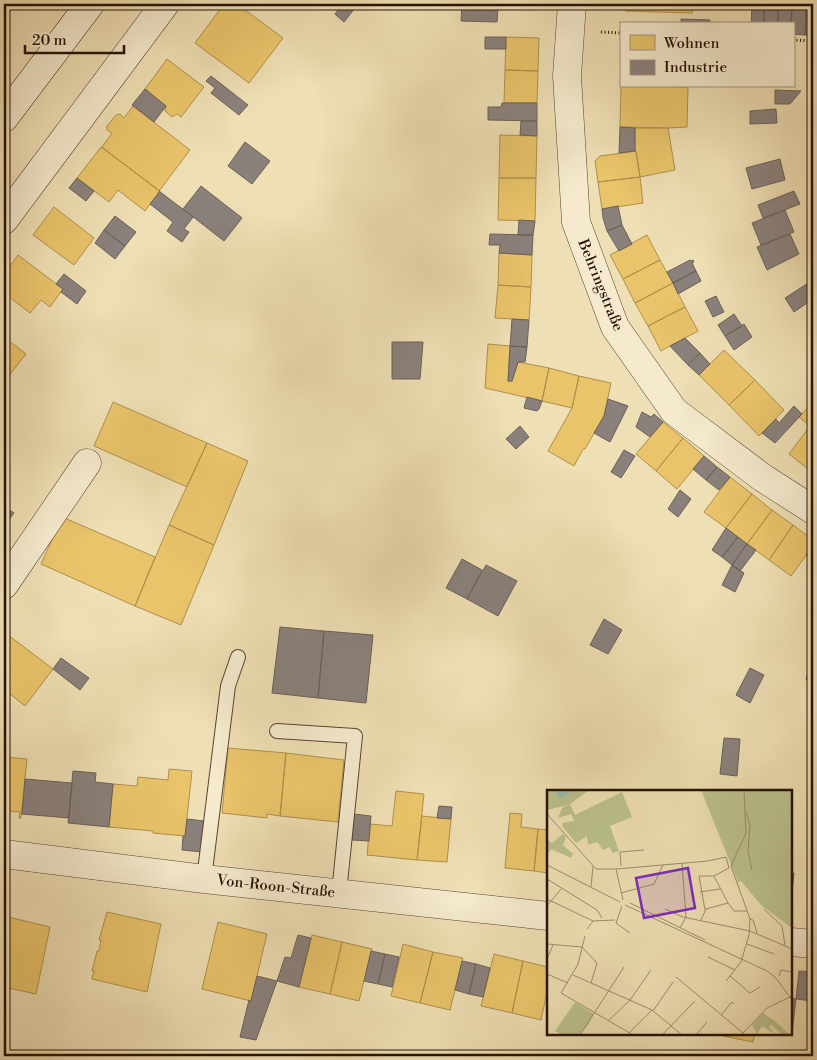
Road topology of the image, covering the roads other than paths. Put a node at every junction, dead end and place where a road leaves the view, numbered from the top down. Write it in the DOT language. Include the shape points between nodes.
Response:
graph roads {
  1 [pos="90,4"];
  2 [pos="165,4"];
  3 [pos="572,4"];
  4 [pos="4,118"];
  5 [pos="4,220"];
  6 [pos="87,463"];
  7 [pos="813,510"];
  8 [pos="4,584"];
  9 [pos="238,657"];
  10 [pos="278,731"];
  11 [pos="4,854"];
  12 [pos="204,879"];
  13 [pos="339,893"];
  14 [pos="547,916"];
  15 [pos="792,942"];
  16 [pos="813,944"];
  1 -- 4 [label="street"];
  2 -- 5 [label="street"];
  3 -- 7 [label="street, Behringstraße" via="566,76 576,222 616,327 674,411 763,478"];
  6 -- 8 [label="street"];
  9 -- 12 [label="lane" via="228,686"];
  10 -- 13 [label="lane" via="355,736"];
  11 -- 12 [label="street, Von-Roon-Straße"];
  12 -- 13 [label="street, Von-Roon-Straße"];
  13 -- 14 [label="street, Von-Roon-Straße"];
  15 -- 16 [label="street"];
}
